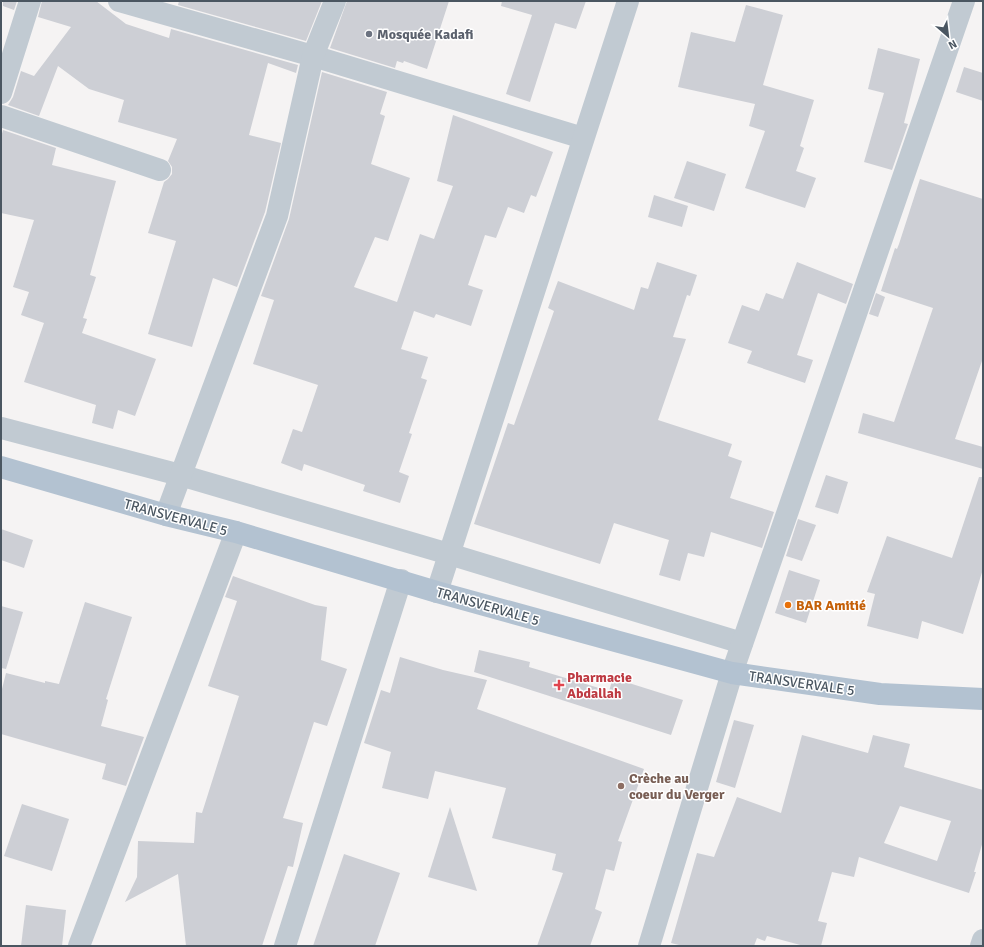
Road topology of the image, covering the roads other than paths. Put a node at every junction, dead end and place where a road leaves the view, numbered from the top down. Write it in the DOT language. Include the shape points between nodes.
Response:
graph roads {
  1 [pos="30,1"];
  2 [pos="119,1"];
  3 [pos="335,1"];
  4 [pos="628,1"];
  5 [pos="964,1"];
  6 [pos="313,56"];
  7 [pos="1,93"];
  8 [pos="1,116"];
  9 [pos="583,138"];
  10 [pos="160,170"];
  11 [pos="1,428"];
  12 [pos="1,467"];
  13 [pos="180,475"];
  14 [pos="166,515"];
  15 [pos="236,532"];
  16 [pos="450,554"];
  17 [pos="401,580"];
  18 [pos="437,592"];
  19 [pos="742,643"];
  20 [pos="732,673"];
  21 [pos="983,699"];
  22 [pos="983,940"];
  23 [pos="79,946"];
  24 [pos="285,946"];
  25 [pos="649,946"];
  26 [pos="981,946"];
  1 -- 7 [label="street"];
  2 -- 6 [label="street"];
  3 -- 6 [label="street"];
  4 -- 9 [label="street"];
  5 -- 19 [label="street"];
  6 -- 9 [label="street"];
  6 -- 13 [label="street" via="277,216"];
  8 -- 10 [label="street"];
  9 -- 16 [label="street"];
  11 -- 13 [label="street"];
  12 -- 14 [label="main road, TRANSVERVALE 5"];
  13 -- 14 [label="street"];
  13 -- 16 [label="street"];
  14 -- 15 [label="main road, TRANSVERVALE 5"];
  15 -- 17 [label="main road, TRANSVERVALE 5"];
  15 -- 23 [label="street"];
  16 -- 18 [label="street"];
  16 -- 19 [label="street"];
  17 -- 18 [label="main road, TRANSVERVALE 5"];
  17 -- 24 [label="street"];
  18 -- 20 [label="main road, TRANSVERVALE 5"];
  19 -- 20 [label="street"];
  20 -- 21 [label="main road, TRANSVERVALE 5" via="880,694"];
  20 -- 25 [label="street"];
  22 -- 26 [label="street"];
}
